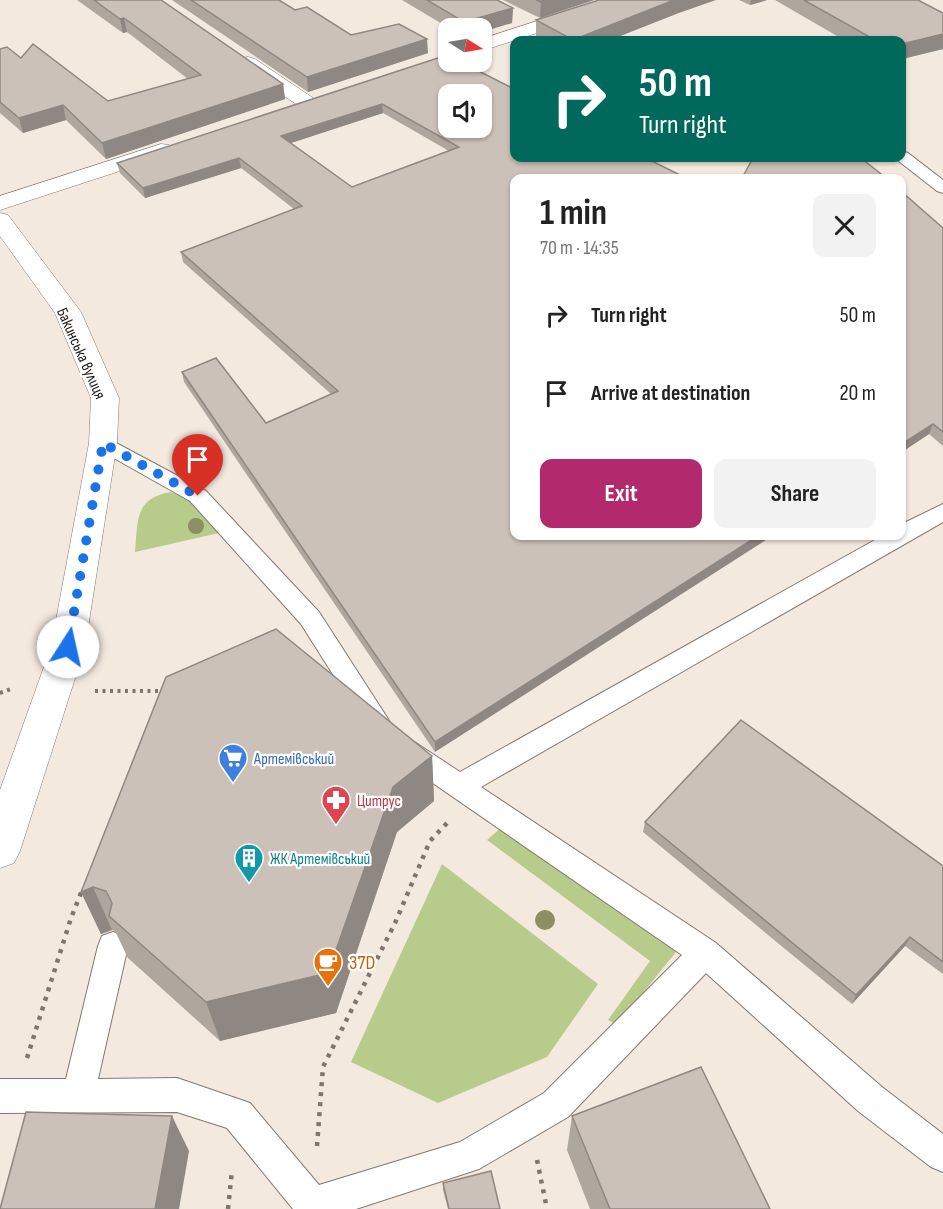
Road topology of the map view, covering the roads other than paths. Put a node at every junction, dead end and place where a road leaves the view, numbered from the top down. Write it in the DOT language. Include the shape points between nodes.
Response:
graph roads {
  1 [pos="619,0"];
  2 [pos="516,16"];
  3 [pos="538,26"];
  4 [pos="492,42"];
  5 [pos="231,51"];
  6 [pos="328,95"];
  7 [pos="306,102"];
  8 [pos="283,110"];
  9 [pos="182,143"];
  10 [pos="906,159"];
  11 [pos="943,188"];
  12 [pos="0,203"];
  13 [pos="0,220"];
  14 [pos="103,443"];
  15 [pos="943,512"];
  16 [pos="906,532"];
  17 [pos="891,540"];
  18 [pos="459,786"];
  19 [pos="2,841"];
  20 [pos="113,946"];
  21 [pos="705,953"];
  22 [pos="8,1096"];
  23 [pos="78,1096"];
  24 [pos="943,1155"];
  25 [pos="312,1207"];
  1 -- 3 [label="street"];
  2 -- 3 [label="street"];
  3 -- 4 [label="street"];
  5 -- 7 [label="street"];
  6 -- 7 [label="street"];
  7 -- 8 [label="street"];
  9 -- 12 [label="street"];
  10 -- 11 [label="lane"];
  13 -- 14 [label="street, Бакинська вулиця" via="68,312 105,398"];
  14 -- 18 [label="lane" via="198,496 310,618 386,736"];
  14 -- 19 [label="street, Бакинська вулиця" via="68,647"];
  15 -- 16 [label="lane"];
  17 -- 18 [label="lane"];
  18 -- 21 [label="lane"];
  20 -- 23 [label="lane"];
  21 -- 24 [label="lane" via="870,1100"];
  21 -- 25 [label="lane" via="556,1105 466,1157"];
  22 -- 23 [label="lane"];
  23 -- 25 [label="lane" via="177,1095 238,1115"];
}
